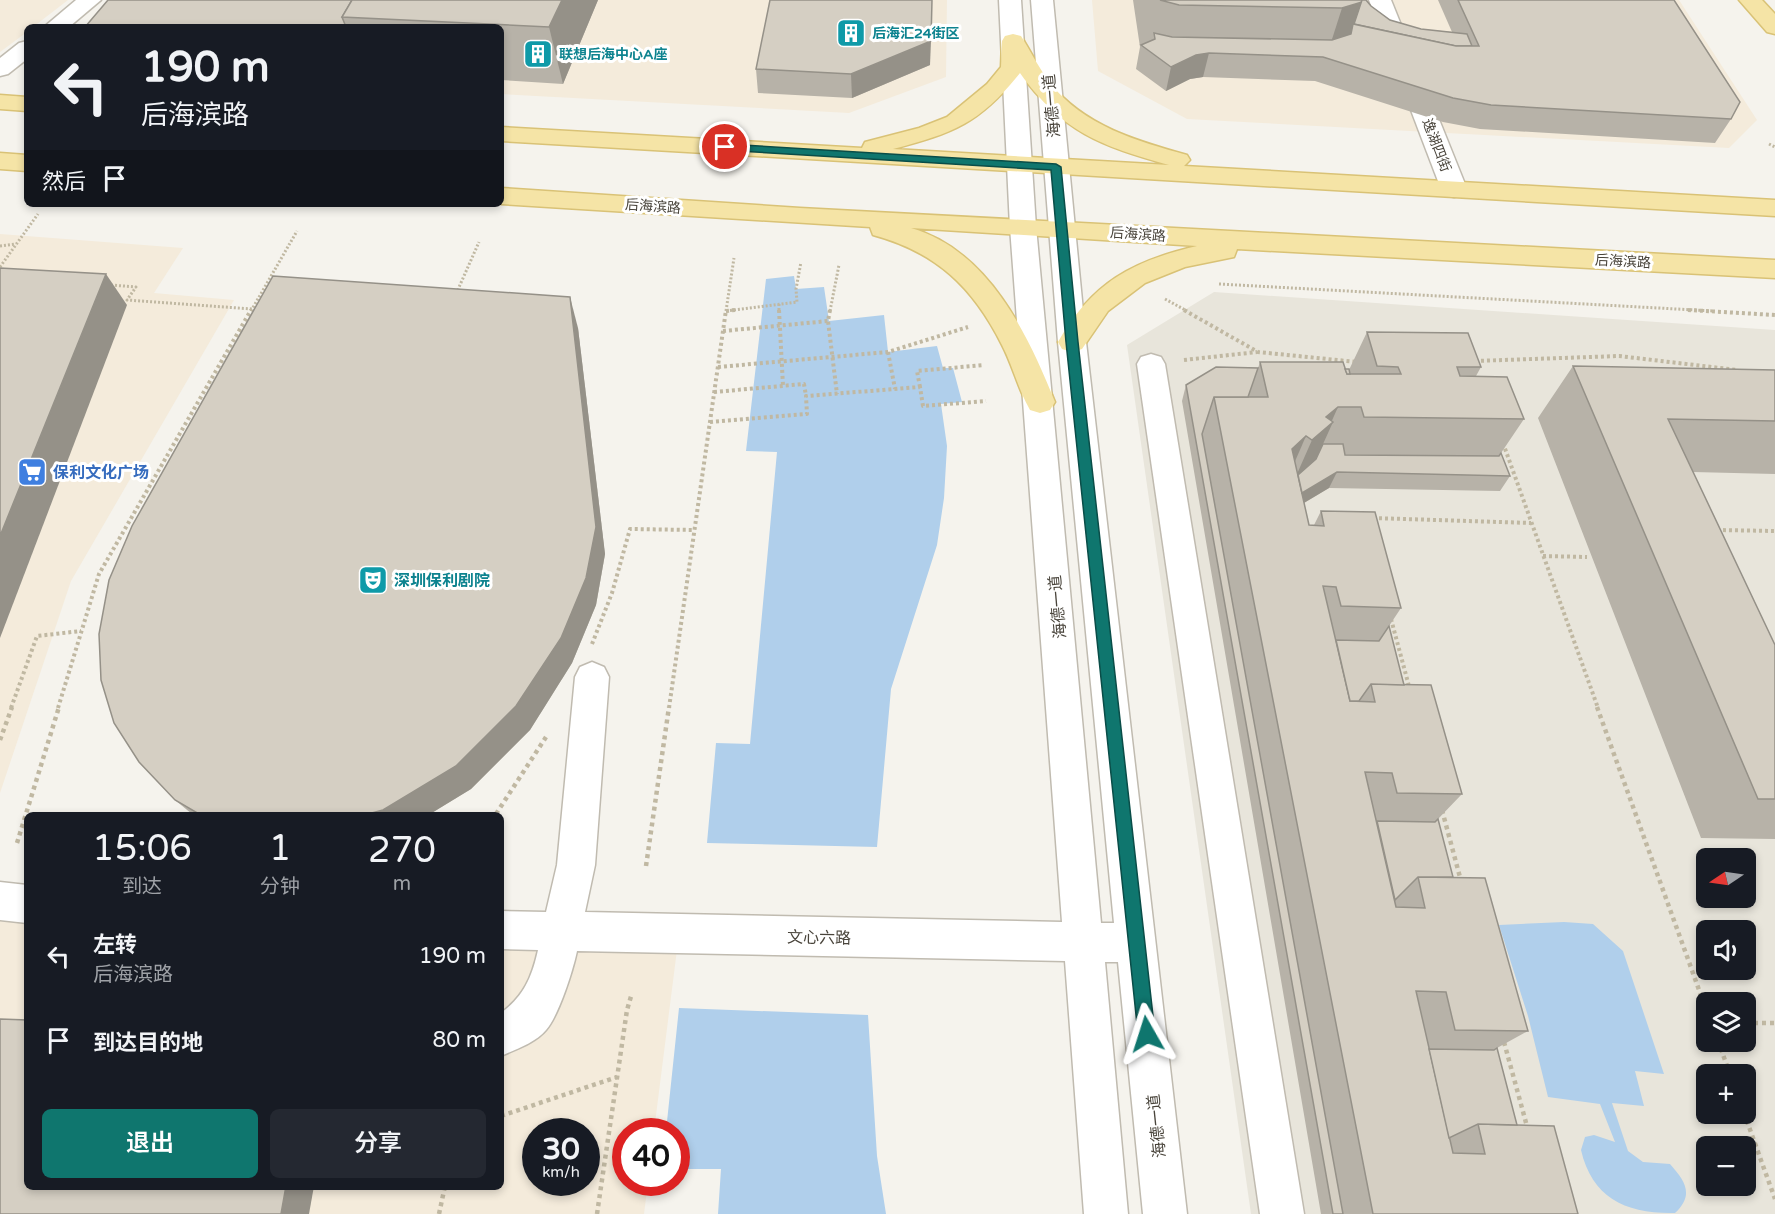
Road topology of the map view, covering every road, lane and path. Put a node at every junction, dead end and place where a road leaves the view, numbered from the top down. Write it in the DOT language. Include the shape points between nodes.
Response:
graph roads {
  1 [pos="90,0"];
  2 [pos="1011,0"];
  3 [pos="1042,0"];
  4 [pos="1380,0"];
  5 [pos="1750,0"];
  6 [pos="59,24"];
  7 [pos="1775,27"];
  8 [pos="1013,41"];
  9 [pos="24,50"];
  10 [pos="0,69"];
  11 [pos="1050,98"];
  12 [pos="0,102"];
  13 [pos="24,104"];
  14 [pos="504,134"];
  15 [pos="1769,144"];
  16 [pos="1775,147"];
  17 [pos="837,154"];
  18 [pos="0,161"];
  19 [pos="24,163"];
  20 [pos="1019,165"];
  21 [pos="1056,167"];
  22 [pos="1243,178"];
  23 [pos="1454,189"];
  24 [pos="1775,192"];
  25 [pos="504,196"];
  26 [pos="1706,204"];
  27 [pos="1775,208"];
  28 [pos="38,214"];
  29 [pos="800,216"];
  30 [pos="1023,227"];
  31 [pos="1061,229"];
  32 [pos="297,231"];
  33 [pos="479,242"];
  34 [pos="16,244"];
  35 [pos="1308,245"];
  36 [pos="0,246"];
  37 [pos="734,258"];
  38 [pos="801,262"];
  39 [pos="839,265"];
  40 [pos="0,267"];
  41 [pos="1775,269"];
  42 [pos="102,284"];
  43 [pos="1214,285"];
  44 [pos="1175,295"];
  45 [pos="454,296"];
  46 [pos="779,304"];
  47 [pos="252,309"];
  48 [pos="726,311"];
  49 [pos="1775,315"];
  50 [pos="828,321"];
  51 [pos="975,325"];
  52 [pos="780,326"];
  53 [pos="723,331"];
  54 [pos="1072,342"];
  55 [pos="888,352"];
  56 [pos="1258,352"];
  57 [pos="833,356"];
  58 [pos="781,361"];
  59 [pos="1469,361"];
  60 [pos="1364,363"];
  61 [pos="1150,364"];
  62 [pos="984,365"];
  63 [pos="718,367"];
  64 [pos="1742,370"];
  65 [pos="783,386"];
  66 [pos="920,387"];
  67 [pos="895,389"];
  68 [pos="714,392"];
  69 [pos="837,394"];
  70 [pos="806,396"];
  71 [pos="986,401"];
  72 [pos="1040,402"];
  73 [pos="710,422"];
  74 [pos="1501,436"];
  75 [pos="1364,518"];
  76 [pos="1531,523"];
  77 [pos="1711,530"];
  78 [pos="1775,531"];
  79 [pos="1543,556"];
  80 [pos="1587,557"];
  81 [pos="1389,609"];
  82 [pos="81,631"];
  83 [pos="592,677"];
  84 [pos="1413,701"];
  85 [pos="0,740"];
  86 [pos="1440,803"];
  87 [pos="26,812"];
  88 [pos="24,820"];
  89 [pos="17,843"];
  90 [pos="646,866"];
  91 [pos="1462,883"];
  92 [pos="0,901"];
  93 [pos="24,903"];
  94 [pos="504,930"];
  95 [pos="562,931"];
  96 [pos="1084,942"];
  97 [pos="1138,943"];
  98 [pos="1700,992"];
  99 [pos="632,993"];
  100 [pos="1756,1023"];
  101 [pos="1775,1023"];
  102 [pos="1502,1031"];
  103 [pos="504,1034"];
  104 [pos="616,1077"];
  105 [pos="504,1115"];
  106 [pos="1748,1124"];
  107 [pos="1529,1134"];
  108 [pos="444,1190"];
  109 [pos="1775,1199"];
  110 [pos="439,1214"];
  111 [pos="597,1214"];
  112 [pos="1106,1214"];
  113 [pos="1165,1214"];
  114 [pos="1282,1214"];
  1 -- 6 [label="street"];
  2 -- 8 [label="street, 海德一道"];
  3 -- 11 [label="street, 海德一道"];
  4 -- 23 [label="street, 逸湖四街"];
  5 -- 7 [label="main road"];
  8 -- 11 [label="main road" via="1028,71"];
  8 -- 17 [label="main road" via="1012,68 995,89 955,122 896,142"];
  8 -- 20 [label="street, 海德一道"];
  9 -- 10 [label="street"];
  11 -- 21 [label="street, 海德一道"];
  11 -- 22 [label="main road" via="1073,120 1130,147"];
  12 -- 13 [label="main road"];
  14 -- 17 [label="main road"];
  15 -- 16 [label="path"];
  17 -- 20 [label="main road"];
  18 -- 19 [label="main road"];
  20 -- 21 [label="main road"];
  20 -- 30 [label="street, 海德一道"];
  21 -- 22 [label="main road"];
  21 -- 31 [label="street, 海德一道"];
  22 -- 23 [label="main road"];
  23 -- 26 [label="main road"];
  24 -- 26 [label="main road"];
  25 -- 29 [label="main road, 后海滨路"];
  26 -- 27 [label="main road"];
  28 -- 34 [label="path"];
  29 -- 30 [label="main road, 后海滨路"];
  29 -- 72 [label="main road" via="896,231 955,262 977,284 1001,318 1024,358"];
  30 -- 31 [label="main road, 后海滨路"];
  30 -- 72 [label="street, 海德一道"];
  31 -- 35 [label="main road, 后海滨路"];
  31 -- 54 [label="street, 海德一道"];
  32 -- 47 [label="path"];
  33 -- 45 [label="path"];
  34 -- 36 [label="path"];
  34 -- 40 [label="path"];
  35 -- 41 [label="main road, 后海滨路"];
  35 -- 54 [label="main road" via="1208,253 1143,273 1105,298 1080,324"];
  37 -- 48 [label="path"];
  38 -- 46 [label="path" via="797,302"];
  39 -- 50 [label="path"];
  42 -- 47 [label="path" via="136,286 127,300"];
  43 -- 49 [label="path" via="1233,283"];
  44 -- 56 [label="path" via="1165,299"];
  46 -- 48 [label="path"];
  46 -- 52 [label="path"];
  47 -- 82 [label="path" via="99,574"];
  48 -- 53 [label="path"];
  50 -- 52 [label="path"];
  50 -- 57 [label="path"];
  51 -- 55 [label="path"];
  52 -- 53 [label="path"];
  52 -- 58 [label="path"];
  53 -- 63 [label="path"];
  54 -- 97 [label="street, 海德一道"];
  55 -- 57 [label="path"];
  55 -- 67 [label="path"];
  56 -- 60 [label="path"];
  56 -- 61 [label="path"];
  57 -- 58 [label="path"];
  57 -- 69 [label="path"];
  58 -- 63 [label="path"];
  58 -- 65 [label="path"];
  59 -- 64 [label="path" via="1619,356"];
  61 -- 114 [label="street"];
  62 -- 66 [label="path" via="917,371"];
  63 -- 68 [label="path"];
  65 -- 68 [label="path"];
  65 -- 70 [label="path" via="804,384"];
  66 -- 67 [label="path"];
  66 -- 71 [label="path" via="923,406"];
  67 -- 69 [label="path"];
  68 -- 73 [label="path"];
  69 -- 70 [label="path"];
  70 -- 73 [label="path" via="807,414"];
  72 -- 96 [label="street, 海德一道"];
  73 -- 90 [label="path"];
  74 -- 76 [label="path"];
  75 -- 76 [label="path"];
  76 -- 79 [label="path"];
  77 -- 78 [label="path"];
  79 -- 80 [label="path"];
  79 -- 98 [label="path"];
  81 -- 84 [label="path"];
  82 -- 85 [label="path" via="37,636"];
  82 -- 87 [label="path"];
  83 -- 95 [label="street" via="576,865"];
  86 -- 91 [label="path"];
  88 -- 89 [label="path"];
  92 -- 93 [label="street"];
  94 -- 95 [label="street, 文心六路"];
  95 -- 96 [label="street, 文心六路"];
  95 -- 103 [label="street" via="542,998 532,1014"];
  96 -- 97 [label="street, 文心六路"];
  96 -- 112 [label="street, 海德一道"];
  97 -- 113 [label="street, 海德一道"];
  99 -- 104 [label="path"];
  100 -- 101 [label="path"];
  102 -- 107 [label="path"];
  104 -- 105 [label="path"];
  104 -- 111 [label="path"];
  106 -- 109 [label="path"];
  108 -- 110 [label="path"];
}
